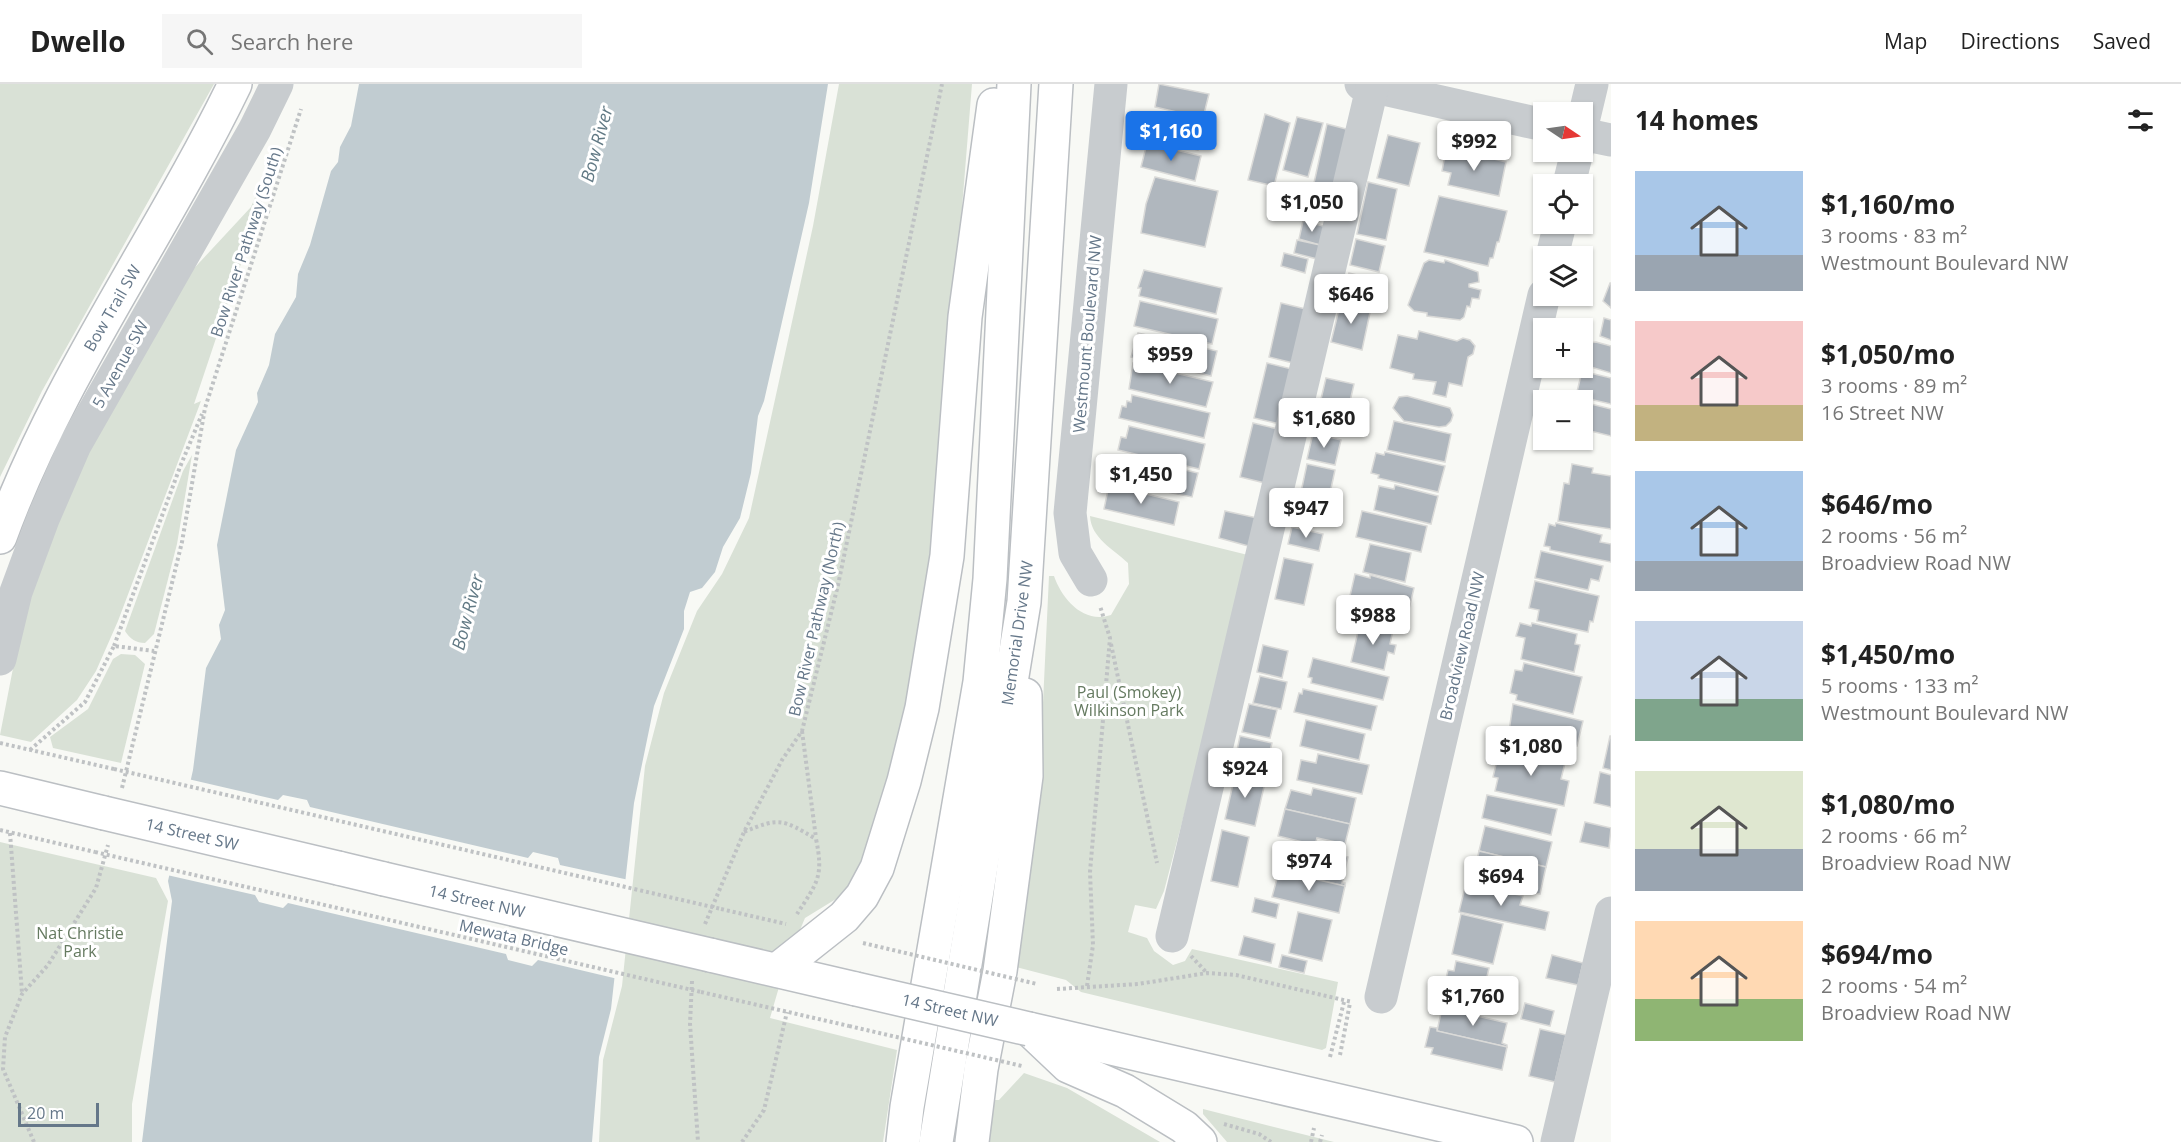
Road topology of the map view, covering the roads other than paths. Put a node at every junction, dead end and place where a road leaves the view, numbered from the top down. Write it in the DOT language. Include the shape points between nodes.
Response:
graph roads {
  1 [pos="235,84"];
  2 [pos="277,84"];
  3 [pos="1003,84"];
  4 [pos="1014,84"];
  5 [pos="1056,84"];
  6 [pos="1111,84"];
  7 [pos="1592,84"];
  8 [pos="1369,85"];
  9 [pos="1588,102"];
  10 [pos="1533,122"];
  11 [pos="1593,136"];
  12 [pos="1611,140"];
  13 [pos="1541,306"];
  14 [pos="0,537"];
  15 [pos="1096,593"];
  16 [pos="1024,602"];
  17 [pos="0,659"];
  18 [pos="0,788"];
  19 [pos="384,879"];
  20 [pos="1611,914"];
  21 [pos="1173,936"];
  22 [pos="777,970"];
  23 [pos="1381,997"];
  24 [pos="1029,1029"];
  25 [pos="1209,1132"];
  26 [pos="903,1142"];
  27 [pos="936,1142"];
  28 [pos="972,1142"];
  29 [pos="1516,1142"];
  30 [pos="1557,1142"];
  1 -- 14 [label="main road, Bow Trail SW" via="71,381"];
  2 -- 17 [label="street, 5 Avenue SW" via="75,445 16,592"];
  3 -- 22 [label="main road" via="994,102 965,317 947,556 922,708 904,781 884,849 862,896 844,917"];
  4 -- 26 [label="main road, Memorial Drive NW" via="990,579 981,670"];
  5 -- 16 [label="main road, Memorial Drive NW"];
  6 -- 15 [label="street, Westmount Boulevard NW" via="1070,513 1075,553"];
  7 -- 9 [label="street"];
  8 -- 10 [label="street"];
  8 -- 21 [label="street"];
  11 -- 12 [label="street"];
  13 -- 23 [label="street, Broadview Road NW"];
  16 -- 27 [label="main road, Memorial Drive NW"];
  16 -- 28 [label="main road" via="1026,777"];
  18 -- 19 [label="main road, 14 Street SW, bridge"];
  19 -- 22 [label="main road, 14 Street NW, bridge"];
  20 -- 30 [label="street"];
  22 -- 24 [label="main road, 14 Street NW, bridge"];
  24 -- 25 [label="main road" via="1068,1066 1125,1091 1184,1127"];
  24 -- 29 [label="main road, 14 Street NW"];
}
